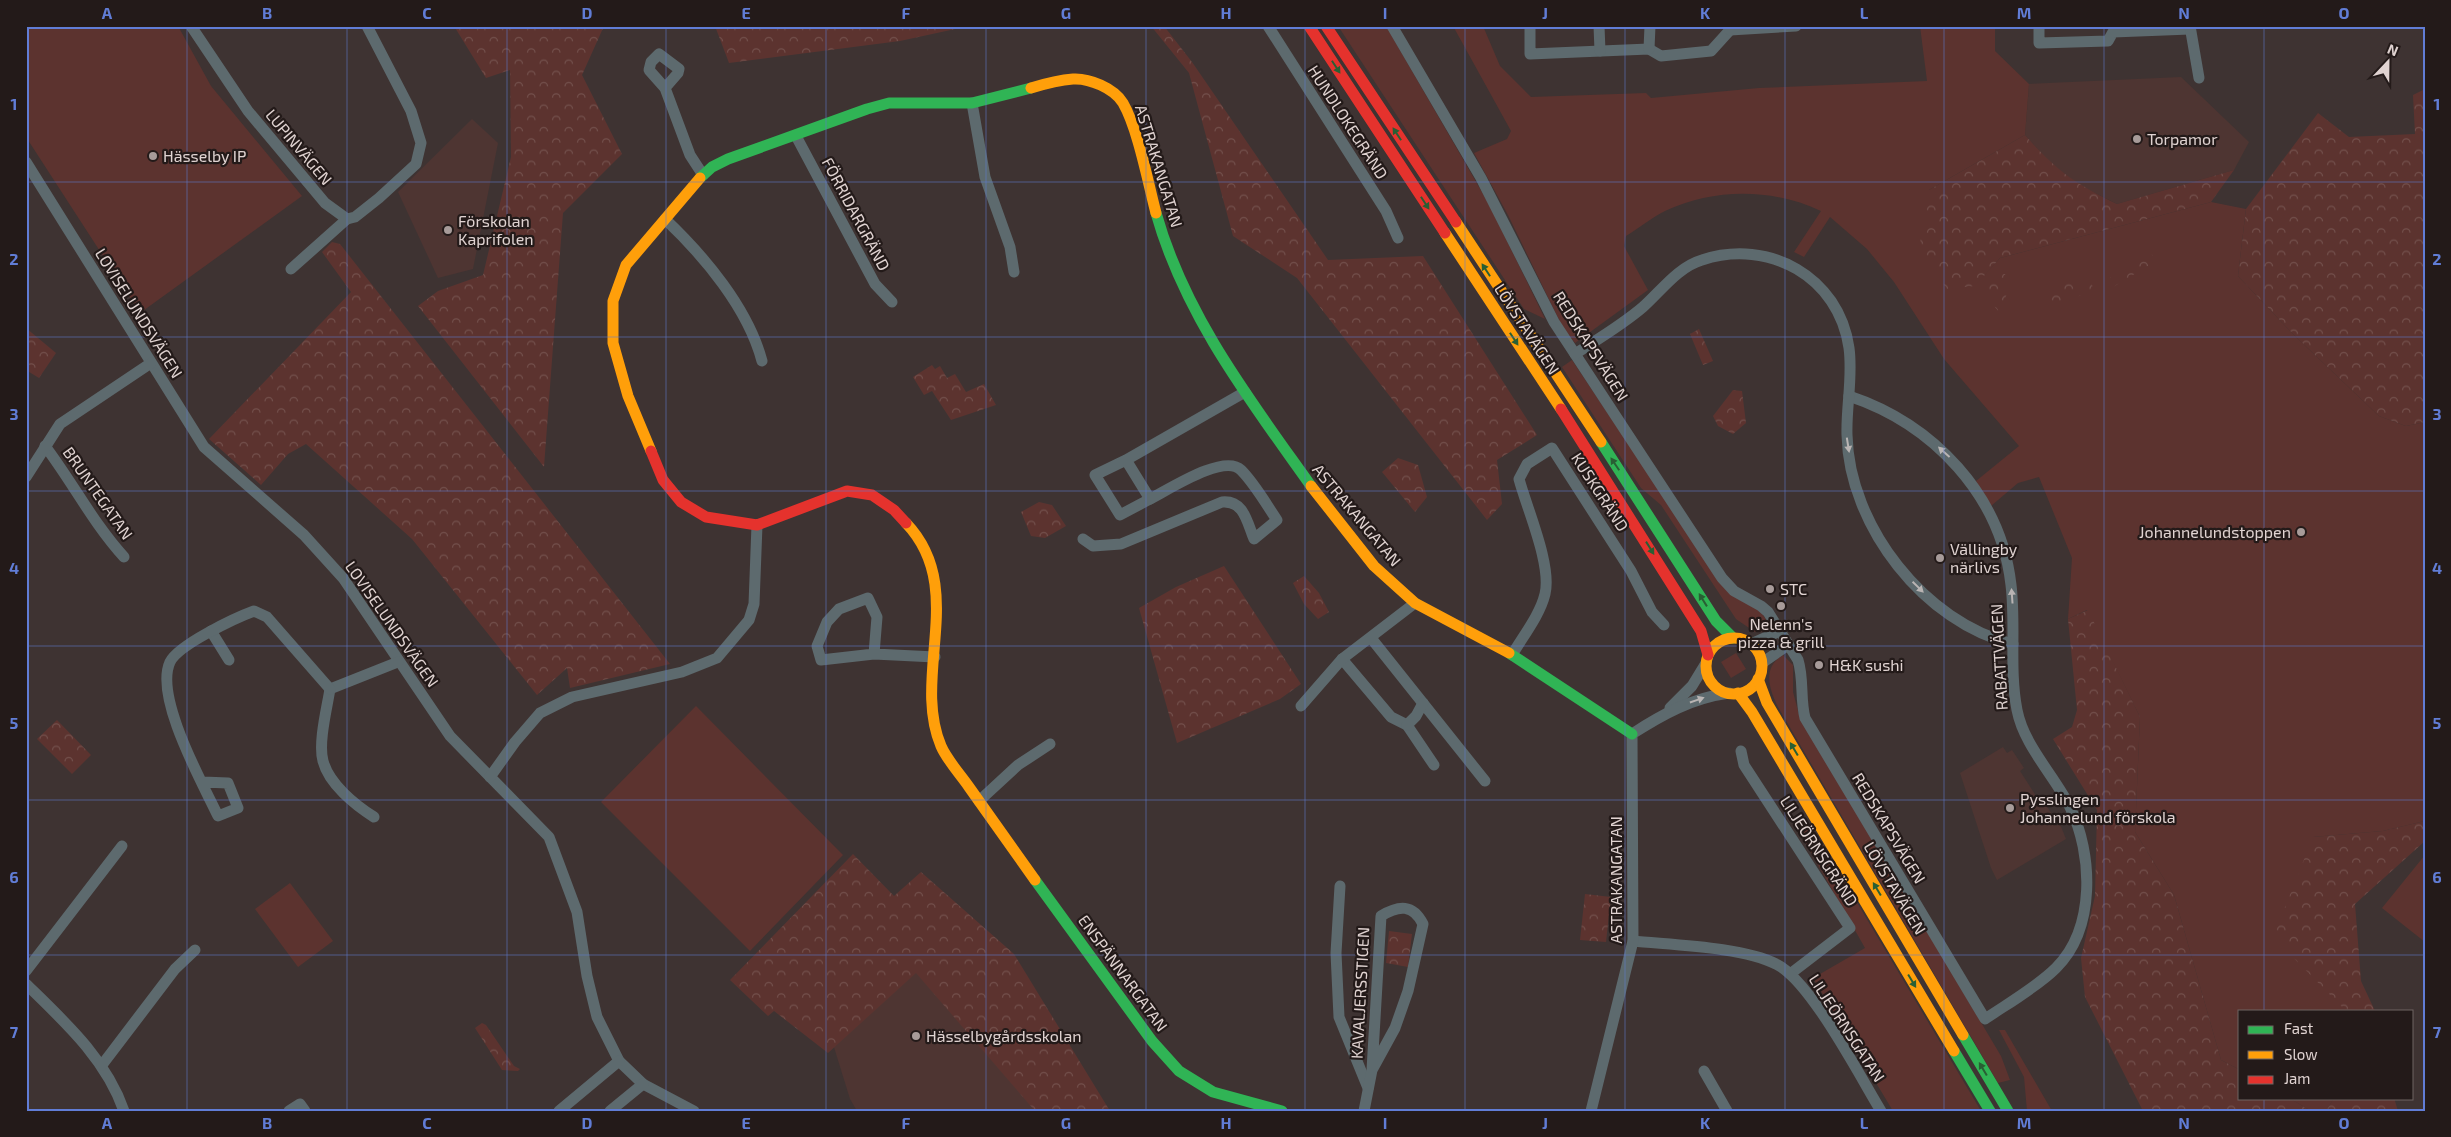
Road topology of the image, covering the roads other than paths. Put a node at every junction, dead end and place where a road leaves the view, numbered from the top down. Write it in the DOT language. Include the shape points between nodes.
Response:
graph roads {
  1 [pos="191,26"];
  2 [pos="367,26"];
  3 [pos="1268,26"];
  4 [pos="1309,26"];
  5 [pos="1326,26"];
  6 [pos="1392,26"];
  7 [pos="1530,26"];
  8 [pos="1599,26"];
  9 [pos="1650,26"];
  10 [pos="1796,26"];
  11 [pos="2039,26"];
  12 [pos="2190,27"];
  13 [pos="1729,28"];
  14 [pos="2112,29"];
  15 [pos="1649,49"];
  16 [pos="1600,51"];
  17 [pos="2199,78"];
  18 [pos="665,88"];
  19 [pos="972,103"];
  20 [pos="796,136"];
  21 [pos="26,162"];
  22 [pos="703,175"];
  23 [pos="347,219"];
  24 [pos="665,219"];
  25 [pos="1398,238"];
  26 [pos="291,269"];
  27 [pos="1014,272"];
  28 [pos="892,302"];
  29 [pos="1575,354"];
  30 [pos="762,361"];
  31 [pos="151,363"];
  32 [pos="1245,392"];
  33 [pos="1849,396"];
  34 [pos="45,446"];
  35 [pos="1126,460"];
  36 [pos="26,477"];
  37 [pos="1150,499"];
  38 [pos="757,525"];
  39 [pos="1083,540"];
  40 [pos="124,557"];
  41 [pos="1415,603"];
  42 [pos="1664,625"];
  43 [pos="1780,631"];
  44 [pos="211,632"];
  45 [pos="1371,638"];
  46 [pos="1733,638"];
  47 [pos="1751,644"];
  48 [pos="2013,644"];
  49 [pos="1788,645"];
  50 [pos="874,654"];
  51 [pos="1512,655"];
  52 [pos="935,657"];
  53 [pos="1342,659"];
  54 [pos="1707,659"];
  55 [pos="229,660"];
  56 [pos="398,662"];
  57 [pos="1762,663"];
  58 [pos="1758,679"];
  59 [pos="330,689"];
  60 [pos="1733,693"];
  61 [pos="1423,703"];
  62 [pos="1301,706"];
  63 [pos="1667,711"];
  64 [pos="1407,725"];
  65 [pos="1632,734"];
  66 [pos="1050,744"];
  67 [pos="1741,751"];
  68 [pos="1434,766"];
  69 [pos="490,778"];
  70 [pos="1485,781"];
  71 [pos="202,782"];
  72 [pos="980,801"];
  73 [pos="374,817"];
  74 [pos="122,846"];
  75 [pos="1340,886"];
  76 [pos="1633,941"];
  77 [pos="194,950"];
  78 [pos="26,971"];
  79 [pos="1790,974"];
  80 [pos="26,984"];
  81 [pos="1985,1020"];
  82 [pos="619,1060"];
  83 [pos="102,1065"];
  84 [pos="1372,1070"];
  85 [pos="1704,1071"];
  86 [pos="643,1084"];
  87 [pos="1368,1088"];
  88 [pos="124,1111"];
  89 [pos="289,1111"];
  90 [pos="305,1111"];
  91 [pos="559,1111"];
  92 [pos="610,1111"];
  93 [pos="694,1111"];
  94 [pos="1282,1111"];
  95 [pos="1364,1111"];
  96 [pos="1591,1111"];
  97 [pos="1727,1111"];
  98 [pos="1881,1111"];
  99 [pos="1990,1111"];
  100 [pos="2008,1111"];
  1 -- 23 [label="street, LUPINVÄGEN" via="248,111 325,203"];
  2 -- 23 [label="street" via="411,112 421,143 416,164 356,217"];
  3 -- 25 [label="street, HUNDLOKEGRÄND" via="1386,212"];
  4 -- 54 [label="street, LÖVSTAVÄGEN, one-way" via="1604,473 1701,631"];
  46 -- 5 [label="street, LÖVSTAVÄGEN, one-way" via="1716,621"];
  6 -- 29 [label="street, REDSKAPSVÄGEN" via="1481,178 1554,322"];
  7 -- 16 [label="street" via="1530,54"];
  8 -- 16 [label="street"];
  9 -- 15 [label="street"];
  10 -- 13 [label="street"];
  11 -- 14 [label="street" via="2040,43 2108,40"];
  12 -- 14 [label="street"];
  12 -- 17 [label="street"];
  13 -- 15 [label="street" via="1711,51 1661,56"];
  15 -- 16 [label="street"];
  18 -- 22 [label="street" via="690,155"];
  19 -- 20 [label="street, ASTRAKANGATAN" via="889,103"];
  19 -- 27 [label="street" via="985,178 1010,247"];
  19 -- 32 [label="street, ASTRAKANGATAN" via="1073,79 1108,88 1122,101 1130,118 1163,238 1178,279 1201,323"];
  20 -- 22 [label="street, ASTRAKANGATAN" via="728,159"];
  20 -- 28 [label="street, FÖRRIDARGRÄND" via="874,284"];
  21 -- 31 [label="street, LOVISELUNDSVÄGEN"];
  22 -- 24 [label="street, ASTRAKANGATAN"];
  23 -- 26 [label="street"];
  24 -- 30 [label="street" via="694,246 725,288 757,341"];
  24 -- 38 [label="street, ASTRAKANGATAN" via="626,265 613,301 613,343 628,396 663,480 681,502 706,517"];
  29 -- 33 [label="street" via="1642,308 1670,281 1700,260 1732,254 1757,254 1792,265 1830,300 1839,316 1849,349"];
  29 -- 43 [label="street, REDSKAPSVÄGEN" via="1722,578 1734,591 1761,606"];
  31 -- 34 [label="street" via="60,424"];
  31 -- 56 [label="street, LOVISELUNDSVÄGEN" via="204,448 304,535 343,578"];
  32 -- 35 [label="street"];
  32 -- 41 [label="street, ASTRAKANGATAN" via="1323,504 1374,566"];
  48 -- 33 [label="street, RABATTVÄGEN, one-way" via="2011,584 2005,552 1994,521 1981,498 1946,453 1922,434 1876,405"];
  33 -- 48 [label="street, one-way" via="1847,436 1853,475 1878,541 1892,560 1940,607 1981,633"];
  34 -- 36 [label="street"];
  34 -- 40 [label="street, BRUNTEGATAN" via="103,534"];
  35 -- 37 [label="street"];
  35 -- 37 [label="street" via="1095,475 1120,515"];
  37 -- 39 [label="street" via="1215,466 1230,464 1240,469 1277,520 1254,539 1241,507 1231,501 1121,544 1093,546"];
  38 -- 52 [label="street, ENSPÄNNARGATAN" via="847,490 872,495 894,510 913,530 931,562 936,594"];
  38 -- 69 [label="street" via="754,604 749,620 716,658 682,672 572,697 540,713"];
  41 -- 45 [label="street"];
  41 -- 51 [label="street, ASTRAKANGATAN"];
  42 -- 51 [label="street, KUSKGRÄND" via="1652,612 1631,571 1552,448 1528,464 1519,479 1546,575 1545,594 1539,609"];
  43 -- 47 [label="street"];
  43 -- 49 [label="street, REDSKAPSVÄGEN"];
  44 -- 55 [label="street"];
  44 -- 59 [label="street" via="254,611 267,617"];
  44 -- 71 [label="street" via="179,651 170,661 166,679 179,734"];
  45 -- 53 [label="street"];
  45 -- 61 [label="street"];
  46 -- 47 [label="street, LÖVSTAVÄGEN"];
  46 -- 54 [label="street" via="1714,646"];
  47 -- 57 [label="street"];
  48 -- 81 [label="street, RABATTVÄGEN" via="2017,711 2023,730 2070,807 2080,834 2087,891 2082,921 2065,958 2055,970"];
  49 -- 57 [label="street"];
  49 -- 81 [label="street, REDSKAPSVÄGEN" via="1801,669 1801,703 1805,718"];
  50 -- 50 [label="street" via="877,617 868,598 839,610 827,622 817,646 821,660"];
  50 -- 52 [label="street"];
  51 -- 65 [label="street, ASTRAKANGATAN"];
  52 -- 72 [label="street, ENSPÄNNARGATAN" via="931,710 941,747"];
  53 -- 62 [label="street"];
  53 -- 64 [label="street" via="1391,717"];
  54 -- 60 [label="street, LÖVSTAVÄGEN" via="1707,670 1713,684"];
  54 -- 63 [label="street" via="1692,686"];
  56 -- 59 [label="street"];
  56 -- 69 [label="street, LOVISELUNDSVÄGEN" via="450,736"];
  57 -- 58 [label="street"];
  58 -- 60 [label="street" via="1753,686"];
  100 -- 58 [label="street, LÖVSTAVÄGEN, one-way" via="1767,703"];
  59 -- 73 [label="street" via="322,760 328,773 353,804"];
  63 -- 60 [label="street, one-way" via="1700,698"];
  60 -- 99 [label="street, LÖVSTAVÄGEN, one-way" via="1752,712"];
  61 -- 64 [label="street"];
  61 -- 70 [label="street"];
  63 -- 65 [label="street"];
  64 -- 68 [label="street"];
  65 -- 76 [label="street, ASTRAKANGATAN"];
  66 -- 72 [label="street" via="1018,765"];
  67 -- 79 [label="street, LILJEÖRNSGRÄND" via="1744,766 1850,928"];
  69 -- 82 [label="street, LOVISELUNDSVÄGEN" via="549,837 577,912 597,1017"];
  72 -- 94 [label="street, ENSPÄNNARGATAN" via="1086,954 1179,1071 1213,1092"];
  74 -- 78 [label="street"];
  75 -- 87 [label="street, KAVALJERSSTIGEN" via="1336,953 1339,1017"];
  76 -- 79 [label="street, LILJEÖRNSGATAN" via="1741,953 1776,964"];
  76 -- 96 [label="street, ASTRAKANGATAN"];
  77 -- 83 [label="street" via="175,969"];
  79 -- 98 [label="street, LILJEÖRNSGATAN" via="1805,989"];
  80 -- 83 [label="street"];
  82 -- 86 [label="street, LOVISELUNDSVÄGEN"];
  82 -- 91 [label="street"];
  83 -- 88 [label="street"];
  84 -- 84 [label="street, KAVALJERSSTIGEN" via="1395,1028 1408,991 1423,924 1418,914 1405,907 1381,916"];
  84 -- 87 [label="street, KAVALJERSSTIGEN"];
  85 -- 97 [label="street"];
  86 -- 92 [label="street"];
  86 -- 93 [label="street, LOVISELUNDSVÄGEN"];
  87 -- 95 [label="street, KAVALJERSSTIGEN"];
  89 -- 90 [label="street" via="300,1104"];
}
